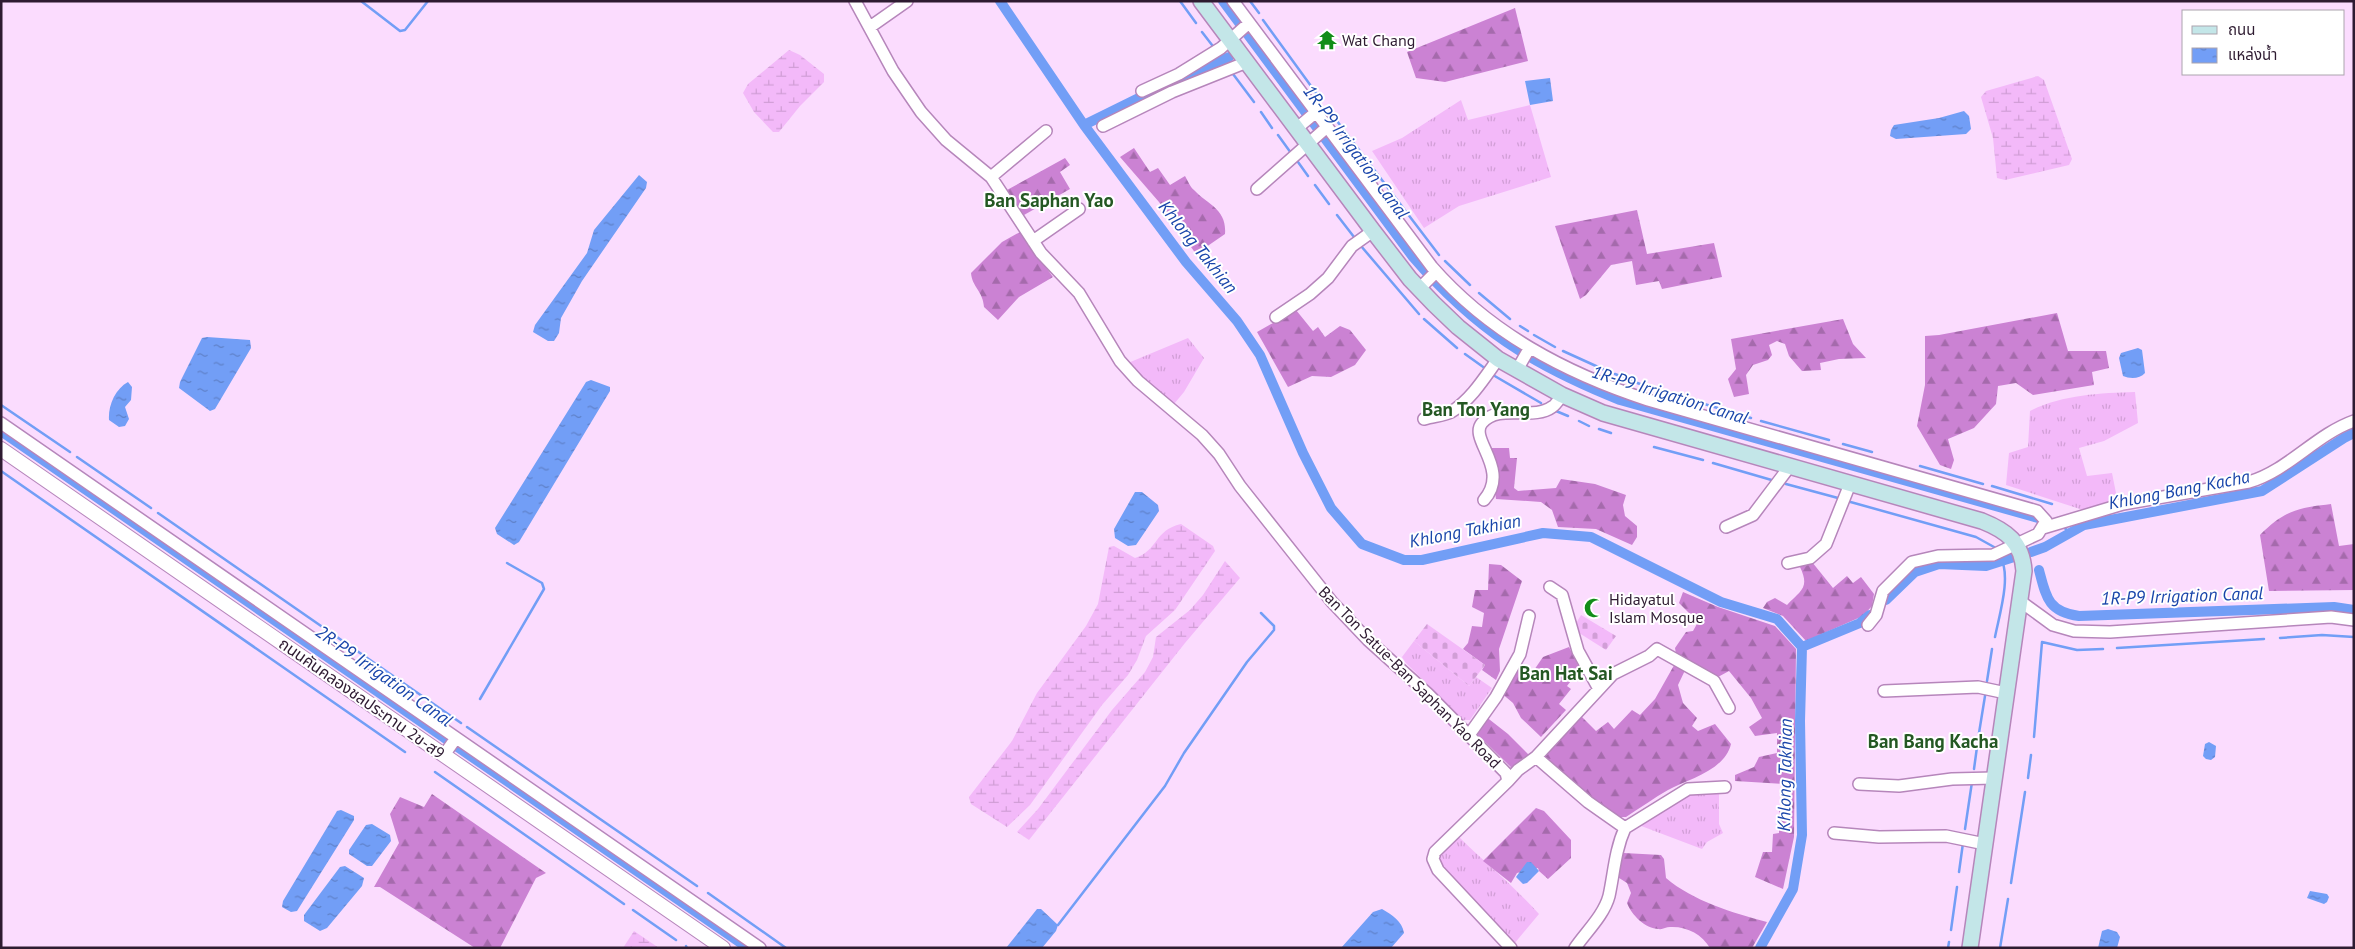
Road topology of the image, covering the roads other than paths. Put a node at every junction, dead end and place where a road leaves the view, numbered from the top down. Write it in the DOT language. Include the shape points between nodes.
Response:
graph roads {
  1 [pos="855,1"];
  2 [pos="907,1"];
  3 [pos="1201,1"];
  4 [pos="1233,1"];
  5 [pos="1247,25"];
  6 [pos="870,27"];
  7 [pos="1233,37"];
  8 [pos="1246,62"];
  9 [pos="1142,91"];
  10 [pos="1307,120"];
  11 [pos="1103,126"];
  12 [pos="1046,131"];
  13 [pos="1318,135"];
  14 [pos="991,178"];
  15 [pos="1257,189"];
  16 [pos="1079,209"];
  17 [pos="1373,231"];
  18 [pos="1033,241"];
  19 [pos="1435,273"];
  20 [pos="1422,286"];
  21 [pos="1276,317"];
  22 [pos="1523,358"];
  23 [pos="1498,359"];
  24 [pos="1562,395"];
  25 [pos="1424,419"];
  26 [pos="2354,421"];
  27 [pos="1,423"];
  28 [pos="1,449"];
  29 [pos="1790,466"];
  30 [pos="59,475"];
  31 [pos="1850,484"];
  32 [pos="1484,500"];
  33 [pos="1726,527"];
  34 [pos="2043,528"];
  35 [pos="2018,544"];
  36 [pos="1788,563"];
  37 [pos="1550,587"];
  38 [pos="2020,601"];
  39 [pos="1529,616"];
  40 [pos="2354,620"];
  41 [pos="1868,626"];
  42 [pos="1599,689"];
  43 [pos="1884,691"];
  44 [pos="2006,693"];
  45 [pos="1729,708"];
  46 [pos="1469,735"];
  47 [pos="450,746"];
  48 [pos="1536,757"];
  49 [pos="1994,778"];
  50 [pos="1508,781"];
  51 [pos="1859,784"];
  52 [pos="1725,786"];
  53 [pos="1625,828"];
  54 [pos="1834,833"];
  55 [pos="1985,844"];
  56 [pos="723,948"];
  57 [pos="760,948"];
  58 [pos="1511,948"];
  59 [pos="1575,948"];
  60 [pos="1970,948"];
  1 -- 6 [label="street, Ban Ton Satue-Ban Saphan Yao Road"];
  2 -- 6 [label="street"];
  3 -- 7 [label="main road"];
  4 -- 5 [label="street"];
  5 -- 7 [label="street"];
  5 -- 10 [label="street"];
  6 -- 14 [label="street, Ban Ton Satue-Ban Saphan Yao Road" via="893,71 921,112 946,140"];
  7 -- 8 [label="main road"];
  7 -- 9 [label="street" via="1179,74"];
  8 -- 10 [label="main road"];
  8 -- 11 [label="street" via="1172,92"];
  10 -- 13 [label="main road"];
  10 -- 13 [label="street"];
  12 -- 14 [label="street"];
  13 -- 15 [label="street"];
  13 -- 17 [label="main road"];
  13 -- 19 [label="street"];
  14 -- 18 [label="street, Ban Ton Satue-Ban Saphan Yao Road"];
  16 -- 18 [label="street"];
  17 -- 20 [label="main road"];
  17 -- 21 [label="street" via="1352,246 1328,278 1310,294"];
  18 -- 46 [label="street, Ban Ton Satue-Ban Saphan Yao Road" via="1079,293 1120,361 1219,454 1264,519 1332,602"];
  19 -- 20 [label="street"];
  19 -- 22 [label="street" via="1502,331"];
  20 -- 23 [label="main road" via="1458,327"];
  22 -- 23 [label="main road"];
  22 -- 24 [label="main road"];
  22 -- 34 [label="street" via="1648,400 2037,511 2046,521"];
  23 -- 25 [label="street" via="1456,408 1444,415"];
  24 -- 29 [label="main road" via="1603,413"];
  24 -- 32 [label="street" via="1552,408 1506,414 1481,423 1479,431 1495,478 1492,492"];
  26 -- 34 [label="street" via="2330,432 2264,478 2124,504"];
  27 -- 30 [label="street"];
  28 -- 30 [label="street, ถนนคันคลองชลประทาน 2ข-ส9"];
  29 -- 31 [label="main road"];
  29 -- 33 [label="street" via="1753,515"];
  30 -- 47 [label="street, ถนนคันคลองชลประทาน 2ข-ส9"];
  30 -- 47 [label="street"];
  31 -- 35 [label="main road" via="1982,521 2005,532"];
  31 -- 36 [label="street" via="1826,544 1810,558"];
  34 -- 35 [label="street"];
  35 -- 38 [label="main road" via="2024,571"];
  35 -- 41 [label="street" via="1993,555 1938,556 1912,562 1883,590 1876,615"];
  37 -- 42 [label="street" via="1562,595 1578,651"];
  38 -- 40 [label="street" via="2053,625 2074,631 2110,632 2331,617"];
  38 -- 44 [label="main road"];
  39 -- 46 [label="street" via="1520,654 1496,697"];
  42 -- 45 [label="street" via="1613,674 1650,656 1658,648 1714,681"];
  42 -- 48 [label="street"];
  43 -- 44 [label="street" via="1978,687"];
  44 -- 49 [label="main road"];
  46 -- 50 [label="street, Ban Ton Satue-Ban Saphan Yao Road" via="1506,773"];
  47 -- 56 [label="street, ถนนคันคลองชลประทาน 2ข-ส9"];
  47 -- 57 [label="street"];
  48 -- 50 [label="street"];
  48 -- 53 [label="street" via="1582,797"];
  49 -- 51 [label="street" via="1952,779 1899,786"];
  49 -- 55 [label="main road"];
  50 -- 58 [label="street, Ban Ton Satue-Ban Saphan Yao Road" via="1435,852 1433,859 1438,870"];
  52 -- 53 [label="street" via="1688,789"];
  53 -- 59 [label="street" via="1603,910"];
  54 -- 55 [label="street" via="1879,837 1946,836"];
  55 -- 60 [label="main road"];
}
